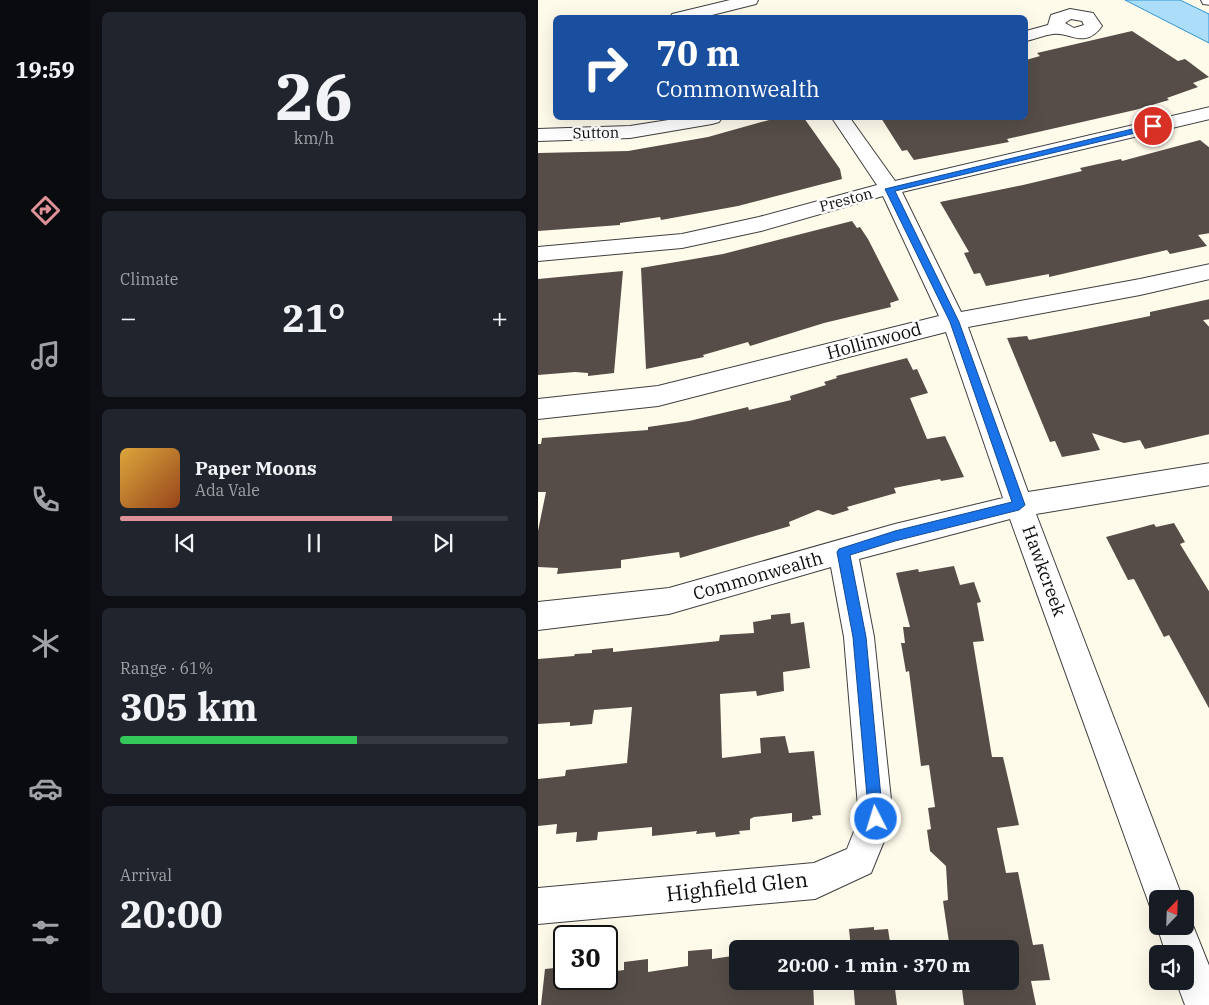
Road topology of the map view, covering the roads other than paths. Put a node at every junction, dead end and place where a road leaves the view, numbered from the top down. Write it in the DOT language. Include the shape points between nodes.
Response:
graph roads {
  1 [pos="745,1"];
  2 [pos="690,15"];
  3 [pos="756,15"];
  4 [pos="1058,27"];
  5 [pos="1028,35"];
  6 [pos="1210,113"];
  7 [pos="700,120"];
  8 [pos="842,120"];
  9 [pos="538,135"];
  10 [pos="890,189"];
  11 [pos="538,254"];
  12 [pos="1210,272"];
  13 [pos="954,322"];
  14 [pos="538,408"];
  15 [pos="1205,483"];
  16 [pos="1019,505"];
  17 [pos="843,552"];
  18 [pos="538,616"];
  19 [pos="1162,890"];
  20 [pos="538,906"];
  21 [pos="1194,978"];
  22 [pos="1204,1005"];
  1 -- 2 [label="street"];
  1 -- 3 [label="street"];
  4 -- 5 [label="street"];
  6 -- 10 [label="street, Preston"];
  7 -- 9 [label="street, Sutton" via="630,132"];
  8 -- 10 [label="street, Hawkcreek"];
  10 -- 11 [label="street, Preston" via="761,224 682,241"];
  10 -- 13 [label="street, Hawkcreek"];
  12 -- 13 [label="street, Hollinwood"];
  13 -- 14 [label="street, Hollinwood" via="658,396"];
  13 -- 16 [label="street, Hawkcreek"];
  15 -- 16 [label="street, Commonwealth"];
  16 -- 17 [label="street, Commonwealth"];
  16 -- 19 [label="street, Hawkcreek"];
  17 -- 18 [label="street, Commonwealth" via="668,601"];
  17 -- 20 [label="street, Highfield Glen" via="860,637 876,819 859,861 815,881"];
  21 -- 22 [label="street"];
}
